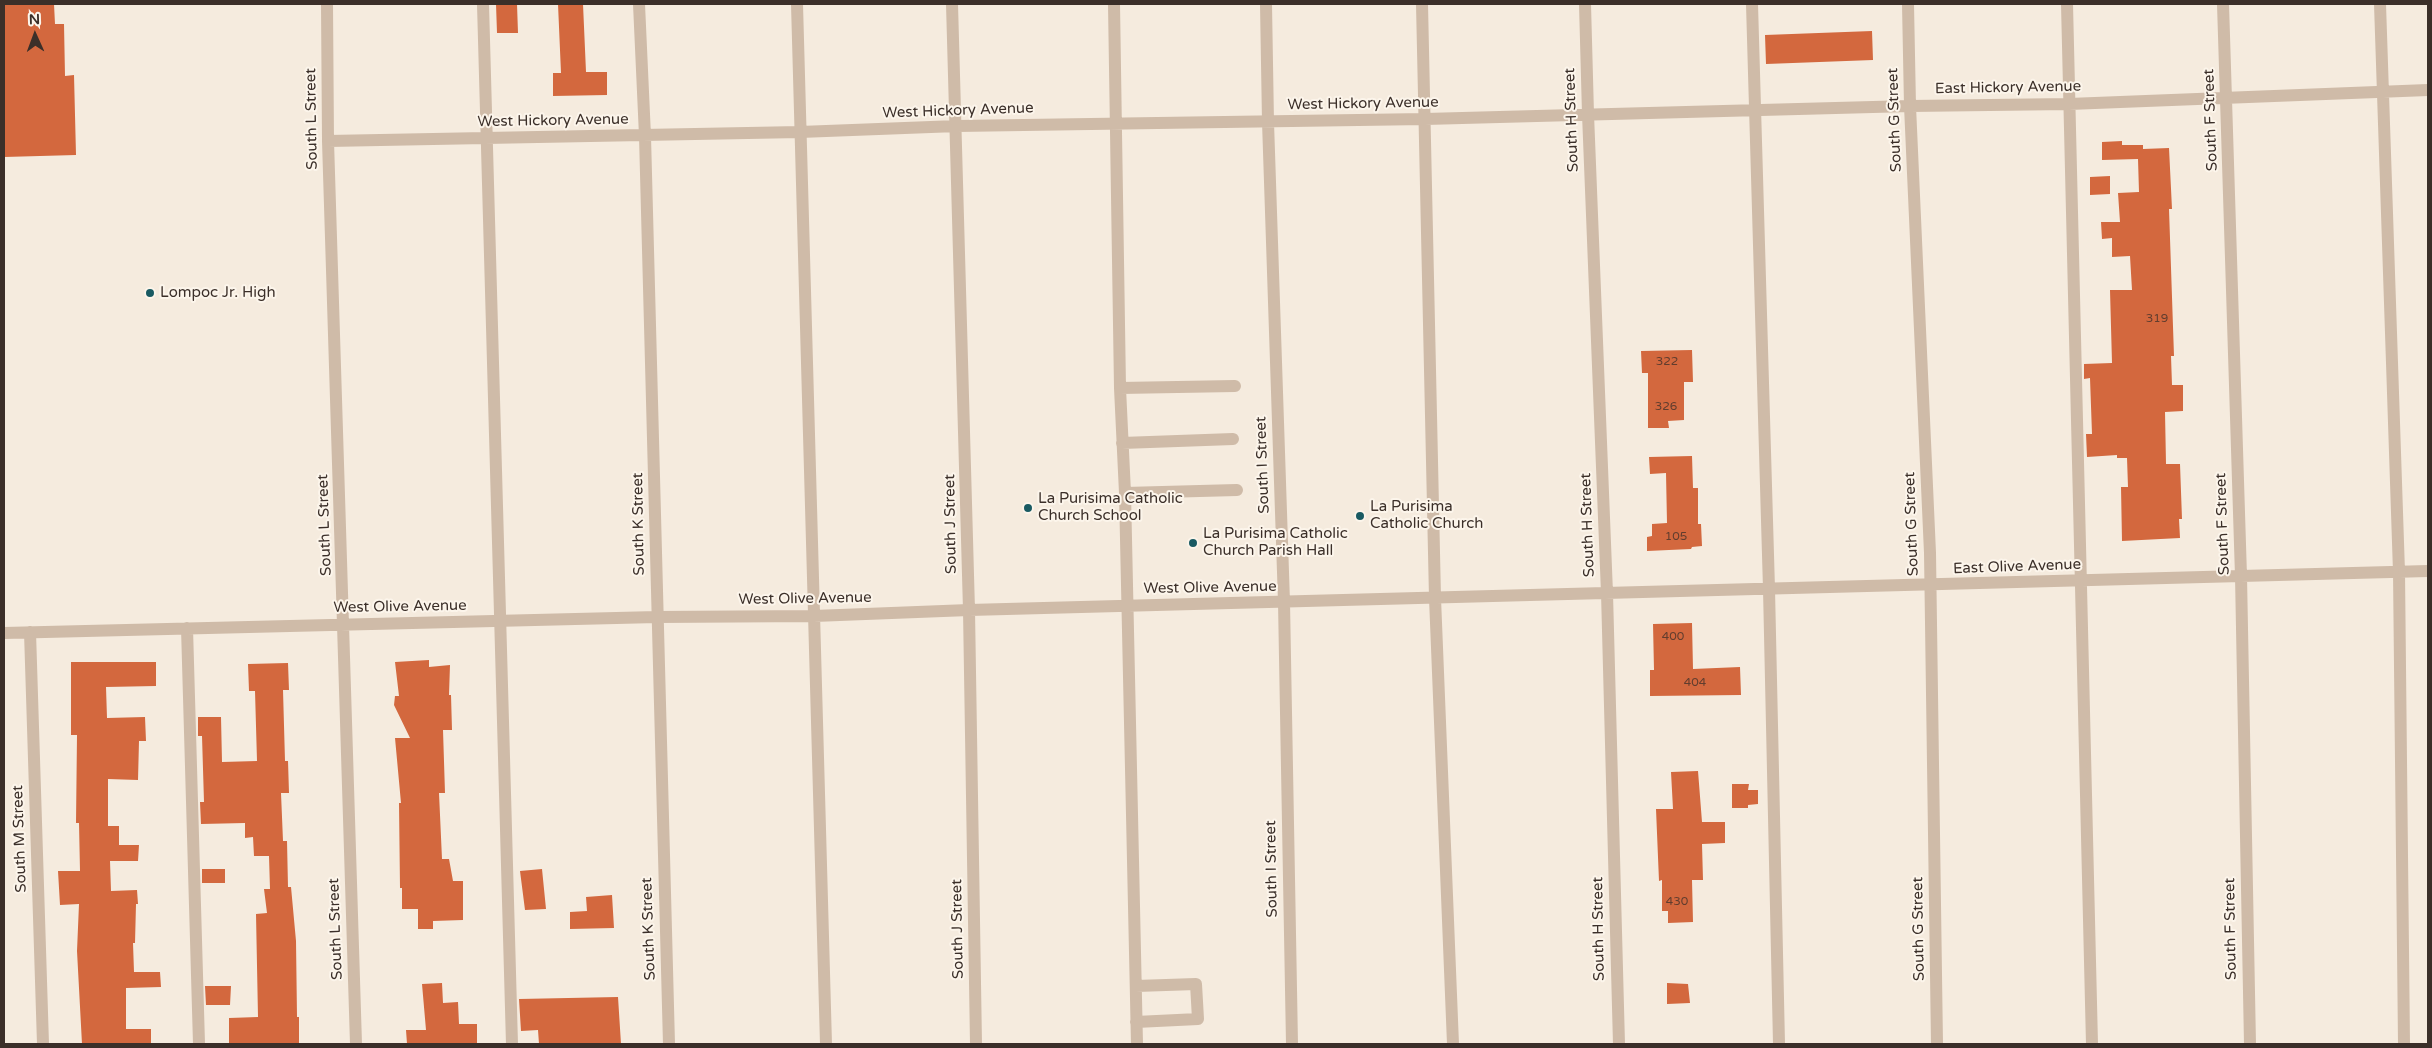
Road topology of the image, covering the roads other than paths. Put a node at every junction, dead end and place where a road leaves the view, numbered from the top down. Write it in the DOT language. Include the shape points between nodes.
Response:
graph roads {
  1 [pos="327,4"];
  2 [pos="483,4"];
  3 [pos="638,4"];
  4 [pos="798,4"];
  5 [pos="952,4"];
  6 [pos="1114,4"];
  7 [pos="1266,4"];
  8 [pos="1422,4"];
  9 [pos="1585,4"];
  10 [pos="1752,4"];
  11 [pos="1908,4"];
  12 [pos="2066,4"];
  13 [pos="2223,4"];
  14 [pos="2380,4"];
  15 [pos="2428,90"];
  16 [pos="2382,92"];
  17 [pos="2226,97"];
  18 [pos="2069,104"];
  19 [pos="1910,106"];
  20 [pos="1754,111"];
  21 [pos="1588,114"];
  22 [pos="1425,119"];
  23 [pos="1268,122"];
  24 [pos="1116,124"];
  25 [pos="957,126"];
  26 [pos="800,132"];
  27 [pos="645,136"];
  28 [pos="487,138"];
  29 [pos="328,141"];
  30 [pos="1234,386"];
  31 [pos="1120,388"];
  32 [pos="1233,439"];
  33 [pos="1122,443"];
  34 [pos="1237,490"];
  35 [pos="1125,493"];
  36 [pos="2428,571"];
  37 [pos="2399,572"];
  38 [pos="2241,576"];
  39 [pos="2080,581"];
  40 [pos="1930,586"];
  41 [pos="1770,589"];
  42 [pos="1607,593"];
  43 [pos="1435,598"];
  44 [pos="1284,602"];
  45 [pos="1127,606"];
  46 [pos="969,610"];
  47 [pos="814,616"];
  48 [pos="657,617"];
  49 [pos="500,621"];
  50 [pos="344,625"];
  51 [pos="187,628"];
  52 [pos="30,632"];
  53 [pos="4,633"];
  54 [pos="1136,986"];
  55 [pos="1136,1022"];
  56 [pos="43,1044"];
  57 [pos="199,1044"];
  58 [pos="356,1044"];
  59 [pos="512,1044"];
  60 [pos="669,1044"];
  61 [pos="826,1044"];
  62 [pos="976,1044"];
  63 [pos="1137,1044"];
  64 [pos="1292,1044"];
  65 [pos="1453,1044"];
  66 [pos="1618,1044"];
  67 [pos="1779,1044"];
  68 [pos="1937,1044"];
  69 [pos="2092,1044"];
  70 [pos="2250,1044"];
  71 [pos="2404,1044"];
  1 -- 29 [label="street, South L Street"];
  2 -- 28 [label="street"];
  3 -- 27 [label="street, South K Street"];
  4 -- 26 [label="street"];
  5 -- 25 [label="street, South J Street"];
  6 -- 24 [label="street"];
  7 -- 23 [label="street, South I Street"];
  8 -- 22 [label="street"];
  9 -- 21 [label="street, South H Street"];
  10 -- 20 [label="street"];
  11 -- 19 [label="street, South G Street"];
  12 -- 18 [label="street"];
  13 -- 17 [label="street, South F Street"];
  14 -- 16 [label="street"];
  15 -- 16 [label="street, East Hickory Avenue"];
  16 -- 17 [label="street, East Hickory Avenue"];
  16 -- 37 [label="street"];
  17 -- 18 [label="street, East Hickory Avenue"];
  17 -- 38 [label="street, South F Street"];
  18 -- 19 [label="street, East Hickory Avenue"];
  18 -- 39 [label="street"];
  19 -- 20 [label="street, East Hickory Avenue"];
  19 -- 40 [label="street, South G Street"];
  20 -- 21 [label="street, East Hickory Avenue"];
  20 -- 41 [label="street"];
  21 -- 22 [label="street, West Hickory Avenue"];
  21 -- 42 [label="street, South H Street"];
  22 -- 23 [label="street, West Hickory Avenue"];
  22 -- 43 [label="street"];
  23 -- 24 [label="street, West Hickory Avenue"];
  23 -- 44 [label="street, South I Street"];
  24 -- 25 [label="street, West Hickory Avenue"];
  24 -- 31 [label="street"];
  25 -- 26 [label="street, West Hickory Avenue"];
  25 -- 46 [label="street, South J Street"];
  26 -- 27 [label="street, West Hickory Avenue"];
  26 -- 47 [label="street"];
  27 -- 28 [label="street, West Hickory Avenue"];
  27 -- 48 [label="street, South K Street"];
  28 -- 29 [label="street, West Hickory Avenue"];
  28 -- 49 [label="street"];
  29 -- 50 [label="street, South L Street"];
  30 -- 31 [label="street"];
  31 -- 33 [label="street"];
  32 -- 33 [label="street"];
  33 -- 35 [label="street"];
  34 -- 35 [label="street"];
  35 -- 45 [label="street"];
  36 -- 37 [label="street, East Olive Avenue"];
  37 -- 38 [label="street, East Olive Avenue"];
  37 -- 71 [label="street"];
  38 -- 39 [label="street, East Olive Avenue"];
  38 -- 70 [label="street, South F Street"];
  39 -- 40 [label="street, East Olive Avenue"];
  39 -- 69 [label="street"];
  40 -- 41 [label="street, East Olive Avenue"];
  40 -- 68 [label="street, South G Street"];
  41 -- 42 [label="street, East Olive Avenue"];
  41 -- 67 [label="street"];
  42 -- 43 [label="street, West Olive Avenue"];
  42 -- 66 [label="street, South H Street"];
  43 -- 44 [label="street, West Olive Avenue"];
  43 -- 65 [label="street"];
  44 -- 45 [label="street, West Olive Avenue"];
  44 -- 64 [label="street, South I Street"];
  45 -- 46 [label="street, West Olive Avenue"];
  45 -- 54 [label="street"];
  46 -- 47 [label="street, West Olive Avenue"];
  46 -- 62 [label="street, South J Street"];
  47 -- 48 [label="street, West Olive Avenue"];
  47 -- 61 [label="street"];
  48 -- 49 [label="street, West Olive Avenue"];
  48 -- 60 [label="street, South K Street"];
  49 -- 50 [label="street, West Olive Avenue"];
  49 -- 59 [label="street"];
  50 -- 51 [label="street, West Olive Avenue"];
  50 -- 58 [label="street, South L Street"];
  51 -- 52 [label="street, West Olive Avenue"];
  51 -- 57 [label="street"];
  52 -- 53 [label="street, West Olive Avenue"];
  52 -- 56 [label="street, South M Street"];
  54 -- 55 [label="street"];
  54 -- 55 [label="street" via="1196,984 1198,1019"];
  55 -- 63 [label="street"];
}
